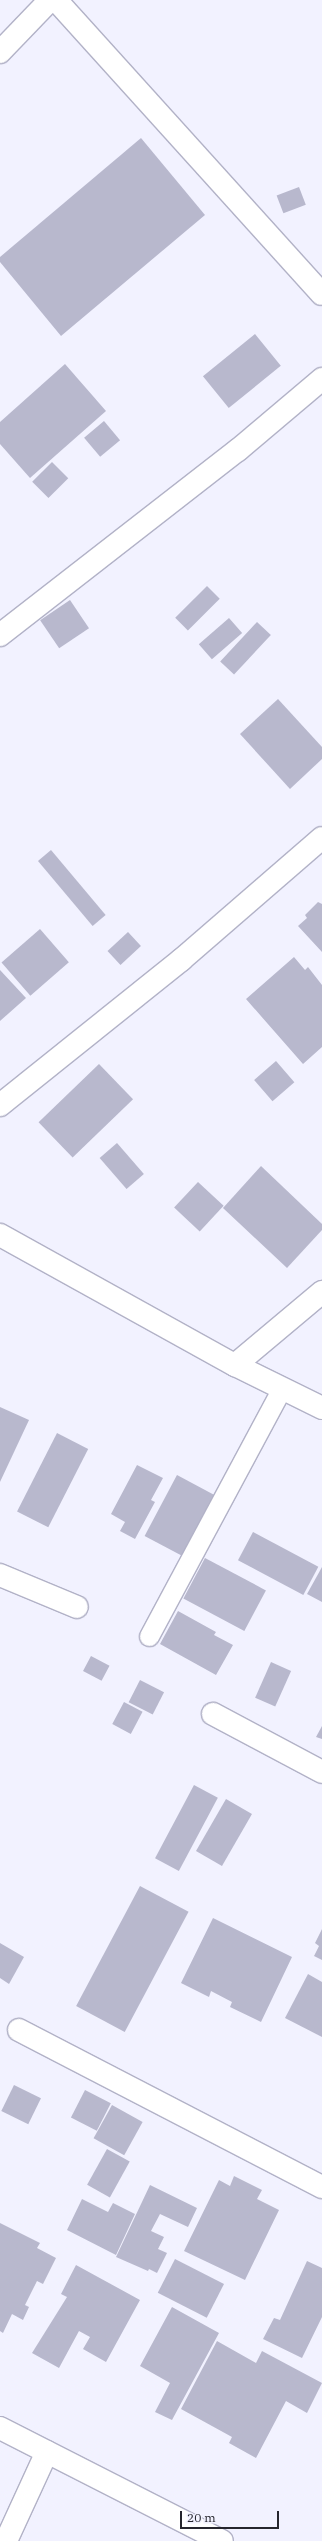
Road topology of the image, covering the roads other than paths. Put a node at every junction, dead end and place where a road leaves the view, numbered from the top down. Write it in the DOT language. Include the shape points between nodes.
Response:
graph roads {
  1 [pos="50,0"];
  2 [pos="56,0"];
  3 [pos="0,52"];
  4 [pos="322,294"];
  5 [pos="322,379"];
  6 [pos="0,635"];
  7 [pos="322,838"];
  8 [pos="0,1105"];
  9 [pos="0,1235"];
  10 [pos="322,1292"];
  11 [pos="235,1364"];
  12 [pos="282,1388"];
  13 [pos="322,1408"];
  14 [pos="0,1575"];
  15 [pos="77,1606"];
  16 [pos="149,1636"];
  17 [pos="213,1714"];
  18 [pos="322,1772"];
  19 [pos="19,2030"];
  20 [pos="322,2187"];
  21 [pos="0,2428"];
  22 [pos="47,2452"];
  23 [pos="6,2541"];
  24 [pos="222,2541"];
  1 -- 3 [label="street"];
  2 -- 4 [label="street"];
  5 -- 6 [label="street" via="238,450"];
  7 -- 8 [label="street" via="181,960"];
  9 -- 11 [label="street"];
  10 -- 11 [label="street"];
  11 -- 12 [label="street"];
  12 -- 13 [label="street"];
  12 -- 16 [label="lane"];
  14 -- 15 [label="street"];
  17 -- 18 [label="street"];
  19 -- 20 [label="street"];
  21 -- 22 [label="street"];
  22 -- 23 [label="street"];
  22 -- 24 [label="street"];
}
